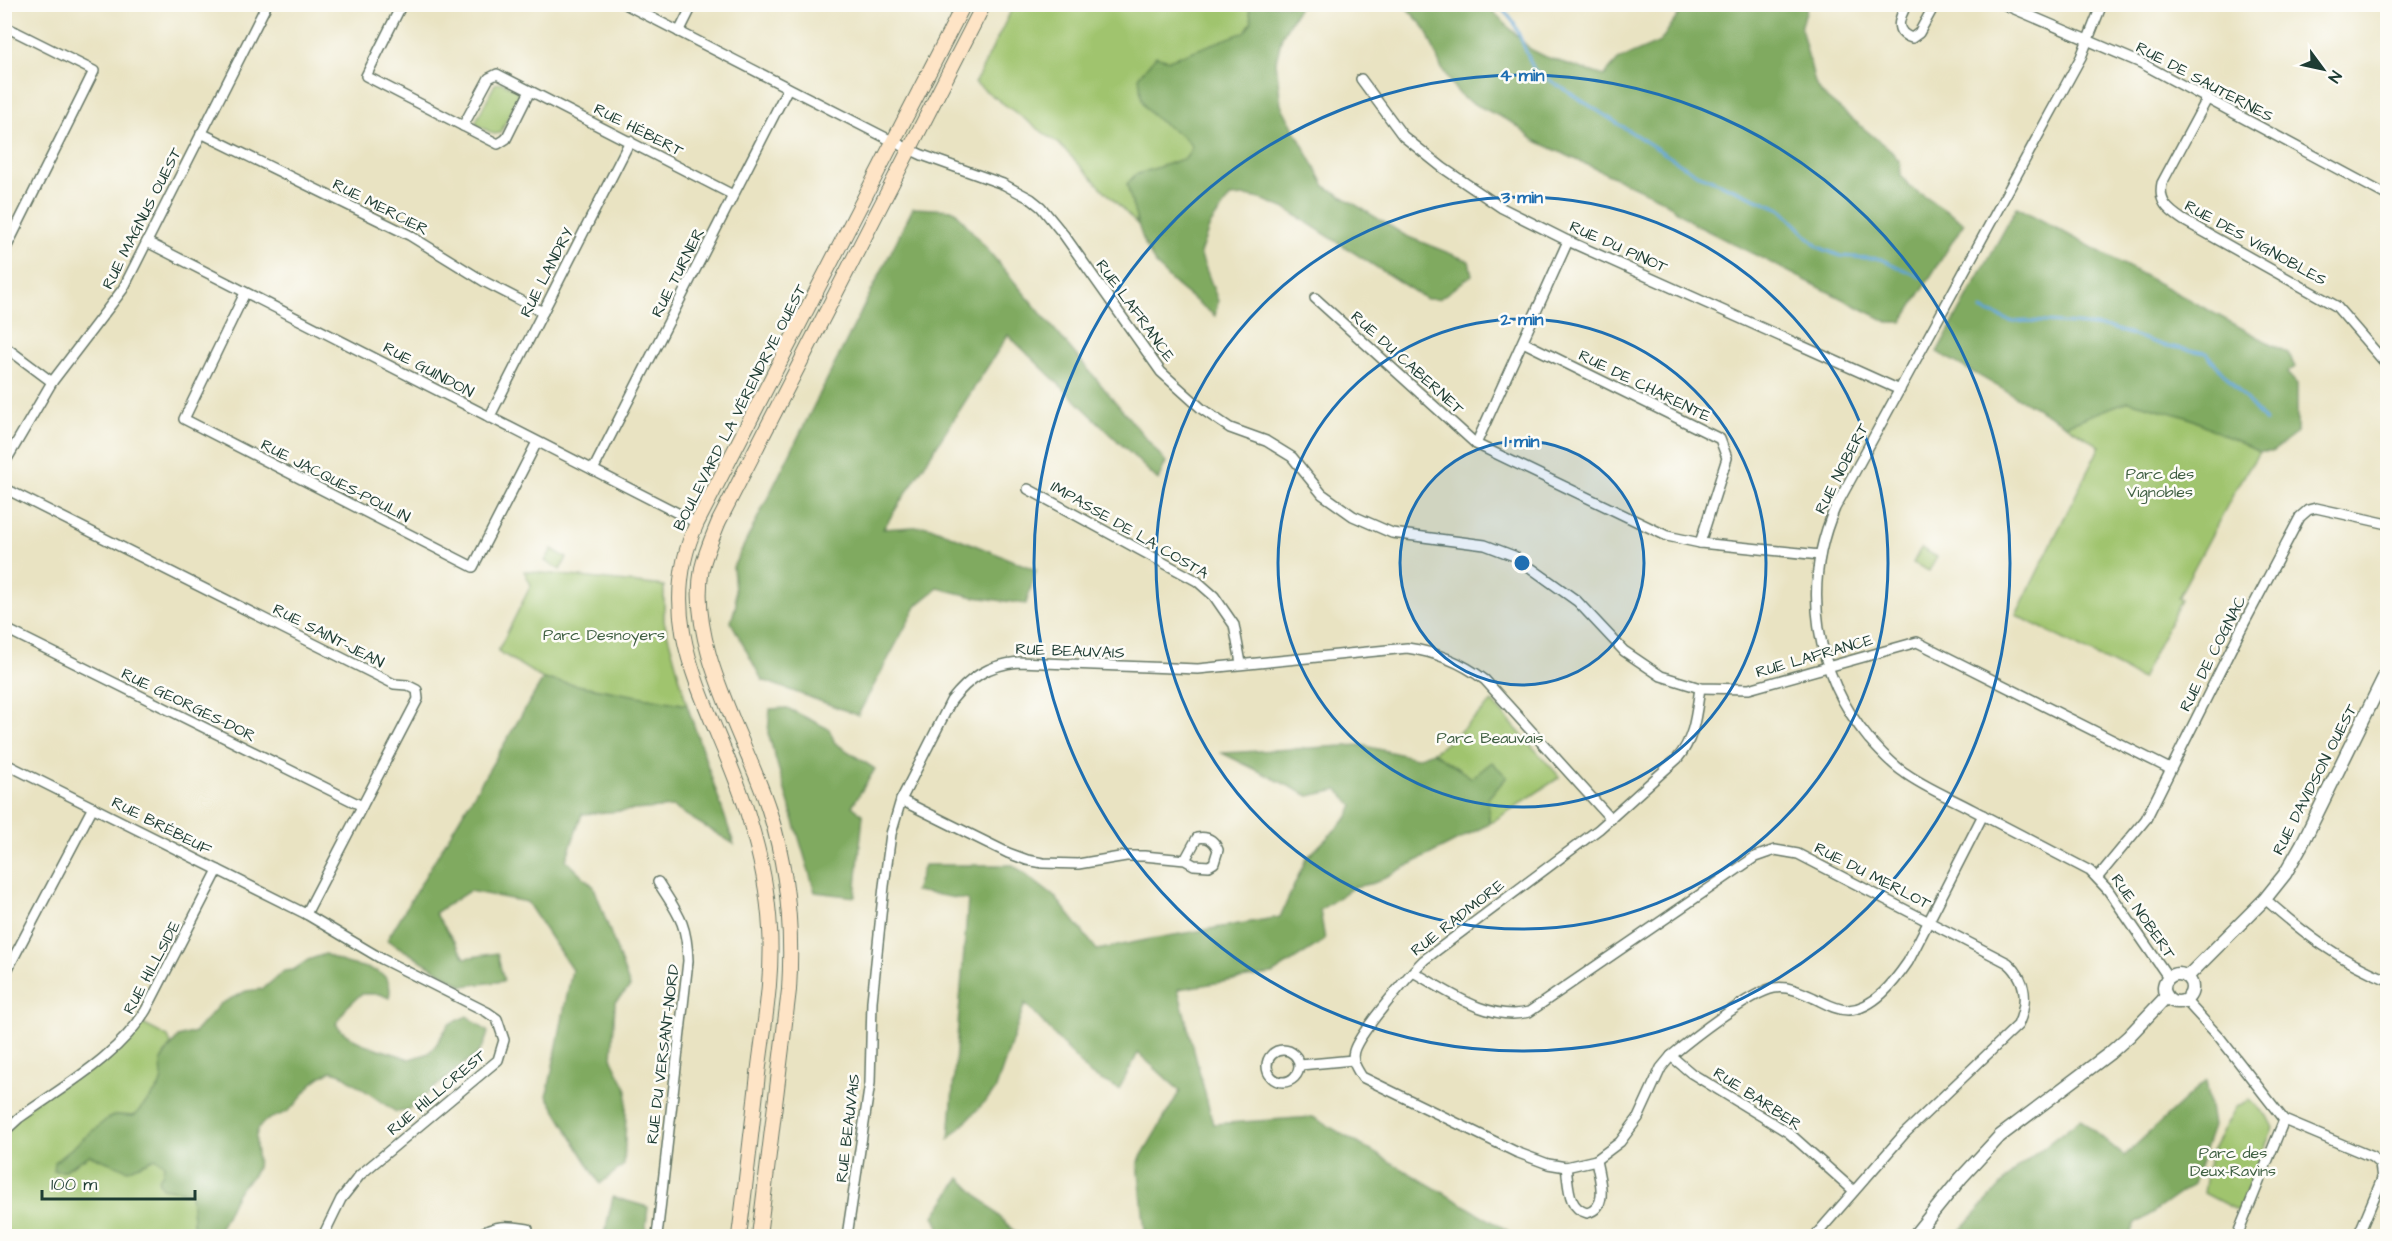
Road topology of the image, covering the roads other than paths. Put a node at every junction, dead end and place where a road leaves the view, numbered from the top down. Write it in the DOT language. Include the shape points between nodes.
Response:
graph roads {
  1 [pos="267,4"];
  2 [pos="402,4"];
  3 [pos="625,4"];
  4 [pos="693,4"];
  5 [pos="964,4"];
  6 [pos="984,4"];
  7 [pos="1907,4"];
  8 [pos="1935,4"];
  9 [pos="2002,4"];
  10 [pos="2102,4"];
  11 [pos="4,26"];
  12 [pos="679,32"];
  13 [pos="2089,40"];
  14 [pos="1361,80"];
  15 [pos="788,88"];
  16 [pos="530,91"];
  17 [pos="2207,99"];
  18 [pos="463,126"];
  19 [pos="201,133"];
  20 [pos="630,141"];
  21 [pos="894,142"];
  22 [pos="910,149"];
  23 [pos="733,195"];
  24 [pos="2388,196"];
  25 [pos="1568,241"];
  26 [pos="147,242"];
  27 [pos="4,252"];
  28 [pos="245,293"];
  29 [pos="1315,298"];
  30 [pos="543,312"];
  31 [pos="1522,342"];
  32 [pos="4,346"];
  33 [pos="2388,366"];
  34 [pos="52,382"];
  35 [pos="1900,390"];
  36 [pos="489,418"];
  37 [pos="537,442"];
  38 [pos="1476,444"];
  39 [pos="4,464"];
  40 [pos="593,470"];
  41 [pos="4,488"];
  42 [pos="1028,489"];
  43 [pos="697,523"];
  44 [pos="2388,524"];
  45 [pos="1700,543"];
  46 [pos="1820,555"];
  47 [pos="4,628"];
  48 [pos="1241,663"];
  49 [pos="1828,667"];
  50 [pos="2388,669"];
  51 [pos="1700,688"];
  52 [pos="4,763"];
  53 [pos="2170,769"];
  54 [pos="901,800"];
  55 [pos="362,806"];
  56 [pos="93,807"];
  57 [pos="1983,815"];
  58 [pos="1611,819"];
  59 [pos="1185,860"];
  60 [pos="218,870"];
  61 [pos="2098,877"];
  62 [pos="658,882"];
  63 [pos="2265,899"];
  64 [pos="306,914"];
  65 [pos="1931,921"];
  66 [pos="1413,972"];
  67 [pos="4,976"];
  68 [pos="2168,977"];
  69 [pos="2187,977"];
  70 [pos="2388,980"];
  71 [pos="2166,997"];
  72 [pos="2186,1001"];
  73 [pos="1671,1056"];
  74 [pos="1353,1060"];
  75 [pos="1300,1065"];
  76 [pos="2284,1120"];
  77 [pos="6,1128"];
  78 [pos="1596,1160"];
  79 [pos="1566,1167"];
  80 [pos="1854,1191"];
  81 [pos="528,1229"];
  82 [pos="323,1236"];
  83 [pos="475,1236"];
  84 [pos="657,1236"];
  85 [pos="739,1236"];
  86 [pos="759,1236"];
  87 [pos="847,1236"];
  88 [pos="1815,1236"];
  89 [pos="1914,1236"];
  90 [pos="2237,1236"];
  91 [pos="2358,1236"];
  1 -- 19 [label="street, RUE MAGNUS OUEST"];
  2 -- 18 [label="street" via="366,76"];
  3 -- 12 [label="street, RUE LAFRANCE"];
  4 -- 12 [label="street"];
  5 -- 21 [label="main road, BOULEVARD LA VÉRENDRYE OUEST"];
  6 -- 22 [label="main road, BOULEVARD LA VÉRENDRYE OUEST"];
  7 -- 8 [label="street" via="1898,25 1903,34 1912,38"];
  9 -- 13 [label="street, RUE DE SAUTERNES"];
  10 -- 13 [label="street, RUE NOBERT"];
  11 -- 27 [label="street" via="94,71"];
  12 -- 15 [label="street, RUE LAFRANCE"];
  13 -- 17 [label="street, RUE DE SAUTERNES"];
  13 -- 35 [label="street, RUE NOBERT"];
  14 -- 25 [label="street, RUE DU PINOT" via="1403,136 1443,168 1502,208"];
  15 -- 21 [label="street, RUE LAFRANCE"];
  15 -- 23 [label="street, RUE TURNER"];
  16 -- 18 [label="street, RUE HÉBERT" via="492,75"];
  16 -- 18 [label="street" via="503,142 494,144"];
  16 -- 20 [label="street, RUE HÉBERT"];
  17 -- 24 [label="street, RUE DE SAUTERNES"];
  17 -- 33 [label="street, RUE DES VIGNOBLES" via="2162,183 2167,209 2336,306"];
  19 -- 26 [label="street, RUE MAGNUS OUEST"];
  19 -- 30 [label="street, RUE MERCIER" via="409,236"];
  20 -- 23 [label="street, RUE HÉBERT"];
  20 -- 30 [label="street, RUE LANDRY"];
  21 -- 22 [label="street, RUE LAFRANCE"];
  21 -- 43 [label="main road, BOULEVARD LA VÉRENDRYE OUEST"];
  22 -- 51 [label="street, RUE LAFRANCE" via="1003,184 1041,207 1161,372 1230,428 1266,441 1292,457 1322,494 1353,516 1392,533 1485,545 1514,556 1577,602 1624,651 1661,676"];
  22 -- 86 [label="main road, BOULEVARD LA VÉRENDRYE OUEST" via="719,520 702,568 700,593 706,646 768,808 783,863 790,914 789,990"];
  23 -- 40 [label="street, RUE TURNER"];
  25 -- 31 [label="street"];
  25 -- 35 [label="street, RUE DU PINOT"];
  26 -- 28 [label="street, RUE GUINDON"];
  26 -- 34 [label="street, RUE MAGNUS OUEST" via="123,290"];
  28 -- 36 [label="street, RUE GUINDON"];
  28 -- 37 [label="street, RUE JACQUES-POULIN" via="184,419 473,567"];
  29 -- 38 [label="street, RUE DU CABERNET"];
  30 -- 36 [label="street, RUE LANDRY"];
  31 -- 38 [label="street"];
  31 -- 45 [label="street, RUE DE CHARENTE" via="1720,439 1727,458"];
  32 -- 34 [label="street"];
  34 -- 39 [label="street, RUE MAGNUS OUEST"];
  35 -- 46 [label="street, RUE NOBERT" via="1835,508"];
  36 -- 37 [label="street, RUE GUINDON"];
  37 -- 40 [label="street, RUE GUINDON"];
  38 -- 45 [label="street, RUE DU CABERNET" via="1667,537"];
  40 -- 43 [label="street, RUE GUINDON"];
  41 -- 55 [label="street, RUE SAINT-JEAN" via="394,684 417,690 418,699"];
  42 -- 48 [label="street, IMPASSE DE LA COSTA" via="1197,581 1214,596 1234,625"];
  43 -- 85 [label="main road, BOULEVARD LA VÉRENDRYE OUEST" via="680,580 678,605 684,642 748,815 763,872 771,930 770,994"];
  44 -- 53 [label="street, RUE DE COGNAC" via="2316,508 2300,517"];
  45 -- 46 [label="street, RUE DU CABERNET"];
  46 -- 49 [label="street, RUE NOBERT" via="1818,634"];
  47 -- 55 [label="street, RUE GEORGES-DOR"];
  48 -- 54 [label="street, RUE BEAUVAIS" via="1198,669 1017,662 987,669 962,687 951,701"];
  48 -- 58 [label="street, RUE BEAUVAIS" via="1407,648 1460,663 1497,692"];
  49 -- 51 [label="street, RUE LAFRANCE" via="1749,689"];
  49 -- 53 [label="street, RUE LAFRANCE" via="1917,642"];
  49 -- 57 [label="street, RUE NOBERT" via="1849,712 1889,760 1926,786"];
  50 -- 63 [label="street, RUE DAVIDSON OUEST" via="2302,844"];
  51 -- 58 [label="street, RUE RADMORE" via="1695,726 1685,750"];
  52 -- 56 [label="street, RUE BRÉBEUF"];
  53 -- 61 [label="street, RUE DE COGNAC" via="2141,828"];
  54 -- 59 [label="street" via="1027,860 1059,865 1126,856"];
  54 -- 87 [label="street, RUE BEAUVAIS" via="884,886 872,1001 870,1083"];
  55 -- 64 [label="street, RUE SAINT-JEAN"];
  56 -- 60 [label="street, RUE BRÉBEUF"];
  56 -- 67 [label="street"];
  57 -- 61 [label="street, RUE NOBERT"];
  57 -- 65 [label="street"];
  58 -- 66 [label="street, RUE RADMORE"];
  60 -- 64 [label="street, RUE BRÉBEUF"];
  60 -- 77 [label="street, RUE HILLSIDE" via="133,1030 115,1049"];
  61 -- 68 [label="street, RUE NOBERT"];
  62 -- 84 [label="street, RUE DU VERSANT-NORD" via="684,924 688,961"];
  63 -- 69 [label="street, RUE DAVIDSON OUEST"];
  63 -- 70 [label="street" via="2332,953"];
  64 -- 82 [label="street, RUE HILLCREST" via="382,959 487,1012 497,1019 504,1040 498,1060 360,1175 341,1199"];
  65 -- 66 [label="street, RUE DU MERLOT" via="1798,854 1775,850 1755,856 1529,1012 1494,1013"];
  65 -- 73 [label="street" via="1898,976 1867,1004 1839,1009 1790,988 1772,988"];
  65 -- 80 [label="street, RUE DU MERLOT" via="1998,956 2016,970 2025,991 2022,1015 2010,1034 1905,1133"];
  66 -- 74 [label="street, RUE RADMORE" via="1358,1042"];
  68 -- 69 [label="street"];
  68 -- 71 [label="street" via="2164,983"];
  69 -- 72 [label="street" via="2192,989"];
  71 -- 72 [label="street" via="2178,1003"];
  71 -- 89 [label="street" via="2116,1047 1986,1150"];
  72 -- 76 [label="street"];
  73 -- 78 [label="street" via="1661,1068 1630,1131"];
  73 -- 80 [label="street, RUE BARBER" via="1691,1073 1788,1133"];
  74 -- 75 [label="street"];
  74 -- 79 [label="street" via="1362,1077 1369,1081 1516,1152"];
  76 -- 90 [label="street"];
  76 -- 91 [label="street" via="2373,1157 2380,1164 2382,1179"];
  78 -- 79 [label="street"];
  78 -- 79 [label="street" via="1601,1202 1587,1213 1576,1209 1572,1202"];
  80 -- 88 [label="street, RUE DU MERLOT"];
  81 -- 83 [label="street" via="505,1225"];
}
